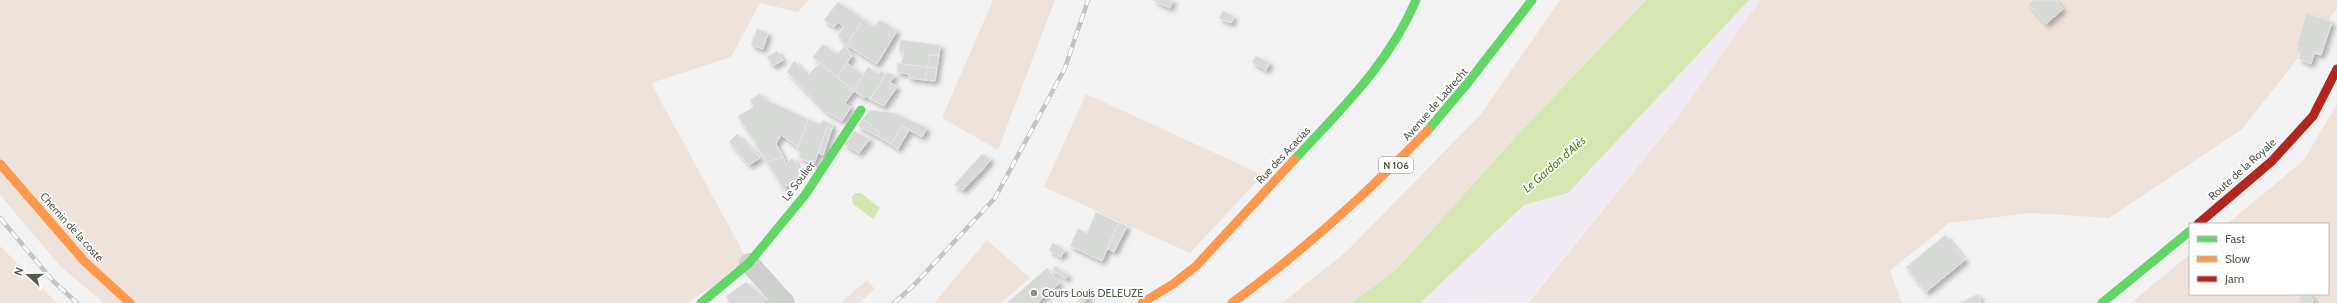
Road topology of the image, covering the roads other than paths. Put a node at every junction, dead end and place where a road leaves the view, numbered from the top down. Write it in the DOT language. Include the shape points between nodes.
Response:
graph roads {
  1 [pos="1416,0"];
  2 [pos="1532,0"];
  3 [pos="2337,69"];
  4 [pos="861,110"];
  5 [pos="0,164"];
  6 [pos="2199,223"];
  7 [pos="2189,232"];
  8 [pos="749,263"];
  9 [pos="130,303"];
  10 [pos="701,303"];
  11 [pos="785,303"];
  12 [pos="1142,303"];
  13 [pos="1232,303"];
  14 [pos="2102,303"];
  1 -- 12 [label="street, Rue des Acacias" via="1400,38 1319,134 1196,266"];
  2 -- 13 [label="street, Avenue de Ladrecht / N 106" via="1475,76 1433,126 1387,174 1304,249"];
  3 -- 6 [label="street, Route de la Royale" via="2313,116 2272,161"];
  4 -- 8 [label="street, Le Soulier" via="805,195"];
  5 -- 9 [label="street, Chemin de la coste" via="85,262"];
  7 -- 14 [label="street"];
  8 -- 10 [label="street"];
  8 -- 11 [label="street"];
}
